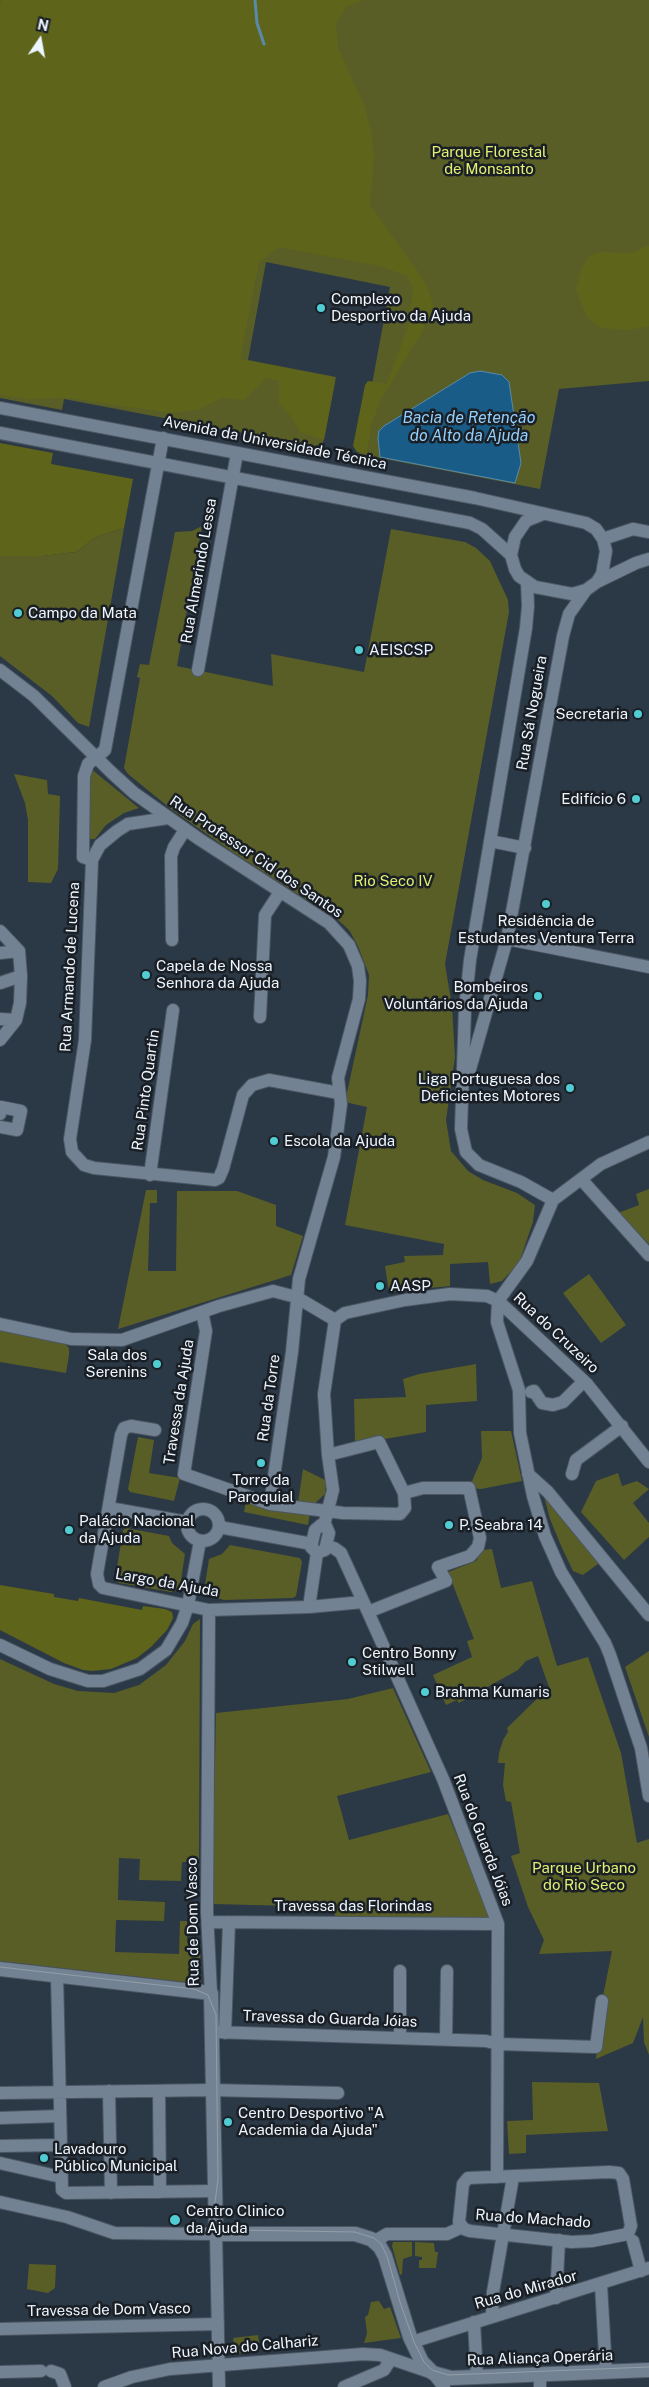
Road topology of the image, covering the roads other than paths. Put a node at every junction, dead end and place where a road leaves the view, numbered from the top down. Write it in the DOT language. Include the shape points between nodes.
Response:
graph roads {
  1 [pos="0,408"];
  2 [pos="0,433"];
  3 [pos="163,438"];
  4 [pos="237,453"];
  5 [pos="158,463"];
  6 [pos="233,478"];
  7 [pos="543,514"];
  8 [pos="649,532"];
  9 [pos="603,539"];
  10 [pos="511,555"];
  11 [pos="649,559"];
  12 [pos="597,582"];
  13 [pos="526,583"];
  14 [pos="586,590"];
  15 [pos="0,670"];
  16 [pos="198,670"];
  17 [pos="96,758"];
  18 [pos="168,818"];
  19 [pos="185,830"];
  20 [pos="490,841"];
  21 [pos="525,848"];
  22 [pos="92,860"];
  23 [pos="280,892"];
  24 [pos="0,931"];
  25 [pos="507,939"];
  26 [pos="172,940"];
  27 [pos="19,951"];
  28 [pos="0,953"];
  29 [pos="649,967"];
  30 [pos="21,976"];
  31 [pos="0,983"];
  32 [pos="465,1009"];
  33 [pos="173,1010"];
  34 [pos="260,1016"];
  35 [pos="0,1019"];
  36 [pos="16,1020"];
  37 [pos="483,1023"];
  38 [pos="0,1040"];
  39 [pos="464,1091"];
  40 [pos="340,1093"];
  41 [pos="0,1114"];
  42 [pos="0,1127"];
  43 [pos="649,1142"];
  44 [pos="150,1174"];
  45 [pos="582,1179"];
  46 [pos="553,1200"];
  47 [pos="649,1255"];
  48 [pos="296,1297"];
  49 [pos="498,1301"];
  50 [pos="202,1312"];
  51 [pos="335,1320"];
  52 [pos="0,1324"];
  53 [pos="584,1381"];
  54 [pos="531,1392"];
  55 [pos="622,1426"];
  56 [pos="155,1430"];
  57 [pos="328,1456"];
  58 [pos="649,1462"];
  59 [pos="528,1474"];
  60 [pos="572,1474"];
  61 [pos="404,1493"];
  62 [pos="270,1504"];
  63 [pos="109,1508"];
  64 [pos="329,1512"];
  65 [pos="187,1522"];
  66 [pos="219,1527"];
  67 [pos="200,1541"];
  68 [pos="318,1548"];
  69 [pos="188,1605"];
  70 [pos="309,1607"];
  71 [pos="366,1607"];
  72 [pos="209,1610"];
  73 [pos="649,1615"];
  74 [pos="0,1644"];
  75 [pos="649,1796"];
  76 [pos="208,1922"];
  77 [pos="229,1922"];
  78 [pos="498,1924"];
  79 [pos="0,1970"];
  80 [pos="400,1970"];
  81 [pos="447,1971"];
  82 [pos="58,1976"];
  83 [pos="211,1993"];
  84 [pos="602,2001"];
  85 [pos="219,2032"];
  86 [pos="400,2038"];
  87 [pos="446,2039"];
  88 [pos="498,2044"];
  89 [pos="214,2090"];
  90 [pos="109,2091"];
  91 [pos="159,2091"];
  92 [pos="60,2092"];
  93 [pos="0,2093"];
  94 [pos="338,2093"];
  95 [pos="60,2116"];
  96 [pos="0,2118"];
  97 [pos="60,2145"];
  98 [pos="0,2146"];
  99 [pos="0,2163"];
  100 [pos="61,2177"];
  101 [pos="498,2177"];
  102 [pos="512,2177"];
  103 [pos="215,2191"];
  104 [pos="160,2192"];
  105 [pos="111,2193"];
  106 [pos="0,2202"];
  107 [pos="462,2227"];
  108 [pos="216,2234"];
  109 [pos="504,2236"];
  110 [pos="632,2236"];
  111 [pos="559,2240"];
  112 [pos="374,2241"];
  113 [pos="645,2270"];
  114 [pos="601,2285"];
  115 [pos="556,2298"];
  116 [pos="492,2316"];
  117 [pos="474,2322"];
  118 [pos="218,2324"];
  119 [pos="0,2329"];
  120 [pos="412,2342"];
  121 [pos="391,2359"];
  122 [pos="219,2364"];
  123 [pos="649,2370"];
  124 [pos="0,2372"];
  125 [pos="606,2372"];
  126 [pos="433,2373"];
  127 [pos="477,2377"];
  128 [pos="540,2380"];
  129 [pos="65,2387"];
  130 [pos="104,2387"];
  131 [pos="219,2387"];
  132 [pos="344,2387"];
  133 [pos="444,2387"];
  1 -- 3 [label="street, Avenida da Universidade Técnica"];
  2 -- 5 [label="street"];
  3 -- 4 [label="street, Avenida da Universidade Técnica"];
  3 -- 5 [label="street"];
  4 -- 6 [label="street, Rua Almerindo Lessa"];
  4 -- 7 [label="street, Avenida da Universidade Técnica" via="476,498"];
  5 -- 6 [label="street"];
  5 -- 17 [label="street" via="105,750"];
  6 -- 10 [label="street" via="470,523 482,529"];
  6 -- 16 [label="street, Rua Almerindo Lessa"];
  7 -- 9 [label="street" via="586,523"];
  7 -- 10 [label="street" via="533,516 519,529"];
  8 -- 9 [label="street" via="633,529"];
  9 -- 12 [label="street" via="606,563"];
  10 -- 13 [label="street" via="519,576"];
  11 -- 12 [label="street" via="636,562"];
  12 -- 14 [label="street"];
  13 -- 14 [label="street" via="572,594"];
  13 -- 20 [label="street, Rua Sá Nogueira" via="526,628"];
  14 -- 21 [label="street, Rua Sá Nogueira" via="569,614 562,636"];
  15 -- 17 [label="street, Rua Professor Cid dos Santos" via="34,696"];
  17 -- 18 [label="street, Rua Professor Cid dos Santos" via="134,793"];
  17 -- 22 [label="street" via="84,772 83,856"];
  18 -- 19 [label="street, Rua Professor Cid dos Santos"];
  18 -- 22 [label="street" via="134,823 117,830 100,845"];
  19 -- 23 [label="street, Rua Professor Cid dos Santos"];
  19 -- 26 [label="street" via="171,856"];
  20 -- 21 [label="street"];
  20 -- 32 [label="street, Rua Sá Nogueira"];
  21 -- 25 [label="street, Rua Sá Nogueira"];
  22 -- 44 [label="street, Rua Armando de Lucena" via="86,1040 70,1145 84,1165"];
  23 -- 34 [label="street" via="268,908 264,922"];
  23 -- 40 [label="street, Rua Professor Cid dos Santos" via="329,923 348,945 358,966 359,999 339,1074"];
  24 -- 27 [label="street"];
  25 -- 29 [label="street"];
  25 -- 37 [label="street, Rua Sá Nogueira"];
  27 -- 28 [label="street"];
  27 -- 30 [label="street"];
  30 -- 31 [label="street"];
  30 -- 36 [label="street"];
  32 -- 37 [label="street" via="470,1019"];
  32 -- 39 [label="street, Rua Sá Nogueira"];
  33 -- 44 [label="street, Rua Pinto Quartin"];
  35 -- 36 [label="street"];
  36 -- 38 [label="street"];
  37 -- 39 [label="street, Rua Sá Nogueira"];
  39 -- 46 [label="street, Rua Sá Nogueira" via="461,1129 466,1152 479,1165 521,1182"];
  40 -- 44 [label="street, Rua Armando de Lucena" via="269,1080 257,1082 243,1095 219,1178 203,1181"];
  40 -- 48 [label="street, Rua Professor Cid dos Santos" via="334,1158"];
  41 -- 42 [label="street" via="1,1107 21,1111 17,1130"];
  43 -- 45 [label="street" via="601,1164"];
  45 -- 46 [label="street"];
  45 -- 47 [label="street"];
  46 -- 49 [label="street" via="527,1262"];
  48 -- 50 [label="street" via="266,1292"];
  48 -- 51 [label="street"];
  48 -- 62 [label="street, Rua da Torre"];
  49 -- 51 [label="street, Rua do Cruzeiro" via="487,1296 450,1294 346,1313"];
  49 -- 53 [label="street, Rua do Cruzeiro"];
  49 -- 59 [label="street" via="497,1322 519,1390 520,1433"];
  50 -- 52 [label="street" via="122,1340 71,1339"];
  50 -- 62 [label="street, Travessa da Ajuda" via="206,1331 184,1474"];
  51 -- 57 [label="street" via="324,1394"];
  53 -- 54 [label="street" via="563,1402 553,1405 542,1403 534,1390"];
  53 -- 55 [label="street, Rua do Cruzeiro"];
  55 -- 58 [label="street, Rua do Cruzeiro"];
  55 -- 60 [label="street" via="576,1460"];
  56 -- 63 [label="street, Largo da Ajuda" via="124,1428"];
  57 -- 61 [label="street" via="378,1442"];
  57 -- 64 [label="street" via="334,1490"];
  59 -- 73 [label="street" via="548,1492"];
  59 -- 75 [label="street" via="545,1536 561,1572 610,1655 640,1748"];
  61 -- 64 [label="street, Travessa da Ajuda" via="406,1508 400,1514"];
  61 -- 71 [label="street, Largo da Ajuda" via="423,1488 469,1488 480,1538 478,1547 470,1556 438,1567 446,1581"];
  62 -- 64 [label="street, Travessa da Ajuda"];
  63 -- 65 [label="street"];
  63 -- 69 [label="street, Largo da Ajuda" via="97,1574 99,1584 112,1590"];
  64 -- 68 [label="street" via="324,1525 316,1527"];
  65 -- 66 [label="street" via="193,1513 203,1509 217,1517"];
  65 -- 67 [label="street" via="188,1532"];
  66 -- 67 [label="street" via="213,1538"];
  66 -- 68 [label="street"];
  67 -- 69 [label="street"];
  68 -- 70 [label="street"];
  68 -- 71 [label="street, Rua do Guarda Jóias" via="334,1548 341,1553"];
  69 -- 72 [label="street, Largo da Ajuda"];
  69 -- 74 [label="street" via="182,1623 166,1650 140,1669 103,1681 70,1677"];
  70 -- 71 [label="street, Largo da Ajuda"];
  70 -- 72 [label="street, Largo da Ajuda"];
  71 -- 78 [label="street, Rua do Guarda Jóias" via="443,1780"];
  72 -- 76 [label="street, Rua de Dom Vasco"];
  76 -- 77 [label="street, Travessa das Florindas"];
  76 -- 83 [label="street, Rua de Dom Vasco"];
  77 -- 78 [label="street, Travessa das Florindas"];
  77 -- 85 [label="street"];
  78 -- 88 [label="street, Rua do Guarda Jóias"];
  79 -- 82 [label="street"];
  80 -- 86 [label="street"];
  81 -- 87 [label="street"];
  82 -- 83 [label="street"];
  82 -- 92 [label="street"];
  83 -- 85 [label="street, Rua de Dom Vasco"];
  84 -- 88 [label="street, Travessa do Guarda Jóias" via="596,2047"];
  85 -- 86 [label="street, Travessa do Guarda Jóias"];
  85 -- 89 [label="street, Rua de Dom Vasco"];
  86 -- 87 [label="street, Travessa do Guarda Jóias"];
  87 -- 88 [label="street, Travessa do Guarda Jóias" via="486,2040"];
  88 -- 101 [label="street, Rua do Guarda Jóias"];
  89 -- 91 [label="street"];
  89 -- 94 [label="street"];
  89 -- 103 [label="street, Rua de Dom Vasco"];
  90 -- 91 [label="street"];
  90 -- 92 [label="street"];
  90 -- 105 [label="street"];
  91 -- 104 [label="street"];
  92 -- 93 [label="street"];
  92 -- 95 [label="street"];
  95 -- 96 [label="street"];
  95 -- 97 [label="street"];
  97 -- 98 [label="street"];
  97 -- 100 [label="street"];
  99 -- 100 [label="street"];
  100 -- 105 [label="street" via="64,2192"];
  101 -- 102 [label="street"];
  101 -- 107 [label="street" via="466,2180 459,2220"];
  102 -- 109 [label="street"];
  102 -- 110 [label="street" via="619,2173 623,2179"];
  103 -- 104 [label="street"];
  103 -- 108 [label="street, Rua de Dom Vasco"];
  104 -- 105 [label="street"];
  106 -- 108 [label="street" via="67,2217 114,2233"];
  107 -- 109 [label="street, Rua do Machado"];
  107 -- 112 [label="street" via="447,2234 387,2234"];
  108 -- 112 [label="street" via="355,2234"];
  108 -- 118 [label="street"];
  109 -- 111 [label="street, Rua do Machado"];
  109 -- 116 [label="street" via="493,2292"];
  110 -- 111 [label="street, Rua do Machado" via="592,2241"];
  110 -- 113 [label="street"];
  111 -- 115 [label="street"];
  112 -- 120 [label="street" via="385,2256"];
  113 -- 114 [label="street, Rua do Mirador"];
  114 -- 115 [label="street, Rua do Mirador"];
  114 -- 125 [label="street"];
  115 -- 116 [label="street, Rua do Mirador"];
  116 -- 117 [label="street, Rua do Mirador"];
  117 -- 120 [label="street, Rua do Mirador"];
  117 -- 127 [label="street"];
  118 -- 119 [label="street, Travessa de Dom Vasco"];
  118 -- 122 [label="street"];
  120 -- 126 [label="street" via="422,2362"];
  121 -- 122 [label="street, Rua Nova do Calhariz" via="363,2354"];
  121 -- 126 [label="street, Rua Nova do Calhariz"];
  121 -- 132 [label="street" via="384,2370"];
  122 -- 130 [label="street, Rua Nova do Calhariz" via="152,2372"];
  122 -- 131 [label="street"];
  123 -- 125 [label="street, Rua Aliança Operária"];
  124 -- 129 [label="street" via="46,2371 60,2374"];
  125 -- 128 [label="street, Rua Aliança Operária"];
  126 -- 127 [label="street, Rua Aliança Operária" via="446,2377"];
  126 -- 133 [label="street"];
  127 -- 128 [label="street, Rua Aliança Operária"];
}
